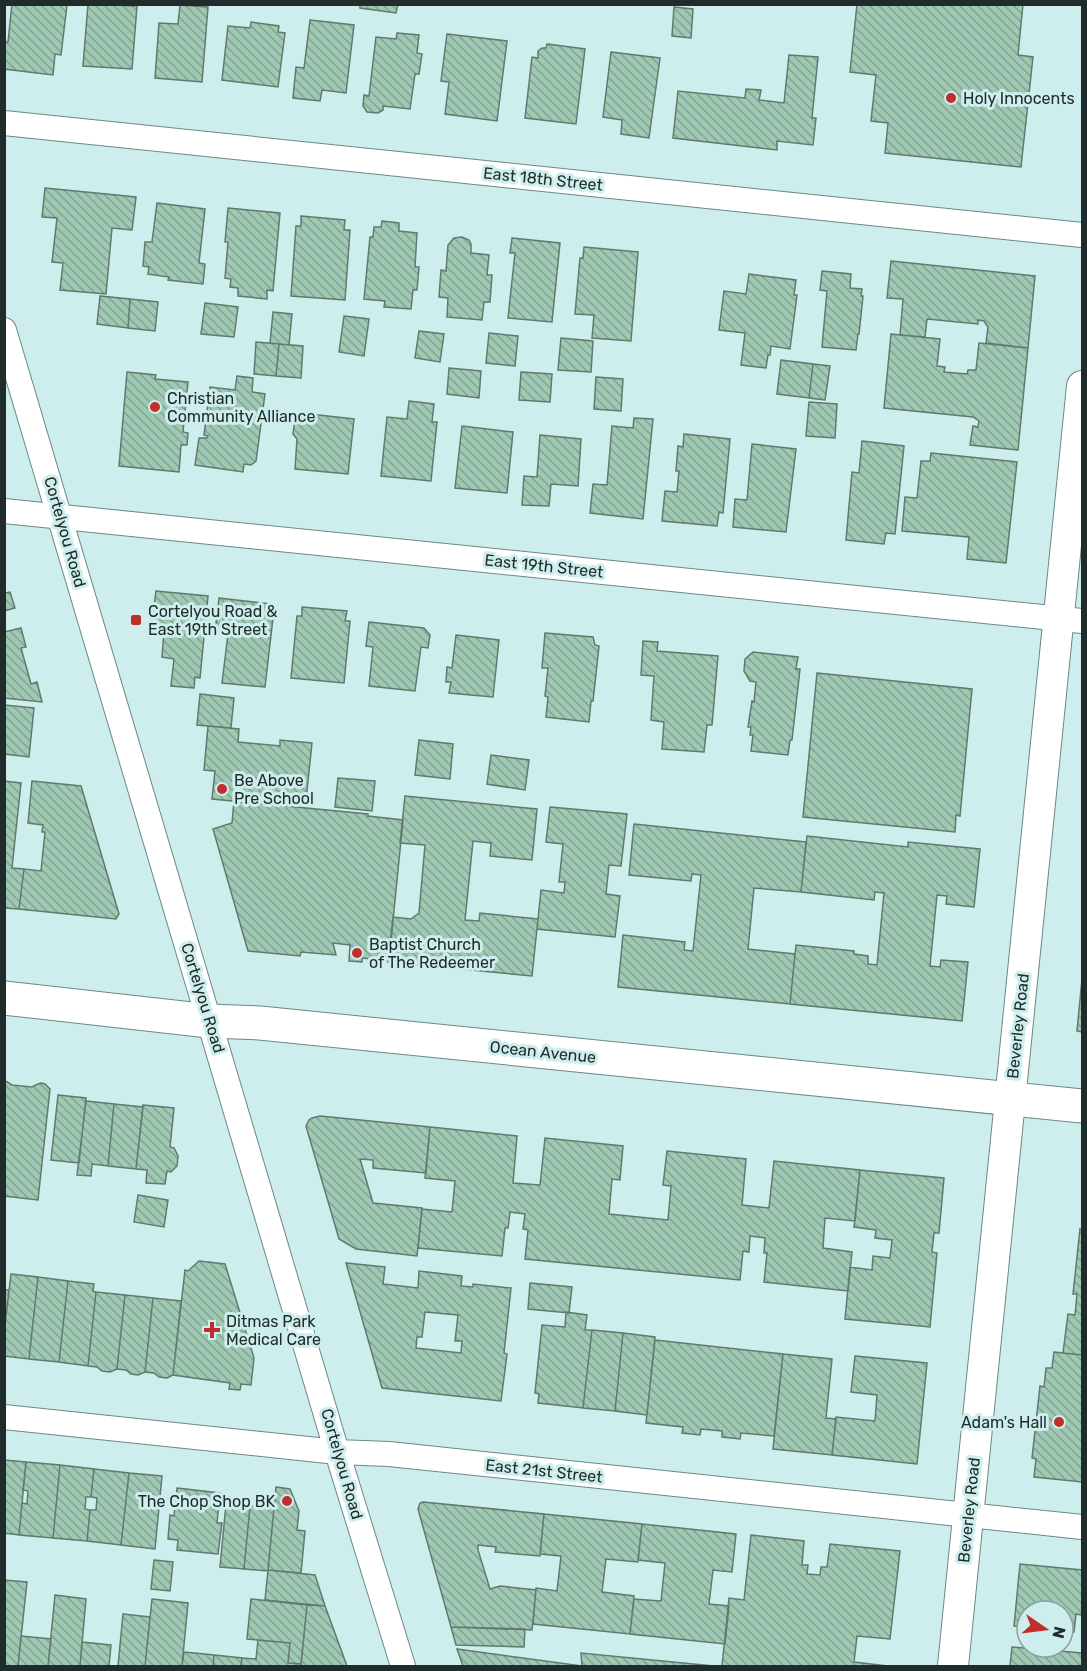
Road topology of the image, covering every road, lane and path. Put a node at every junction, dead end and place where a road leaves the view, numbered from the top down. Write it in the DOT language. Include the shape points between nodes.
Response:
graph roads {
  1 [pos="4,123"];
  2 [pos="1083,235"];
  3 [pos="4,330"];
  4 [pos="1083,386"];
  5 [pos="4,511"];
  6 [pos="59,516"];
  7 [pos="1071,620"];
  8 [pos="4,998"];
  9 [pos="209,1021"];
  10 [pos="1011,1099"];
  11 [pos="1083,1106"];
  12 [pos="4,1417"];
  13 [pos="338,1452"];
  14 [pos="968,1516"];
  15 [pos="1083,1527"];
  16 [pos="403,1666"];
  17 [pos="953,1666"];
  1 -- 2 [label="street, East 18th Street"];
  3 -- 6 [label="street, Cortelyou Road"];
  4 -- 7 [label="street, Beverley Road"];
  5 -- 6 [label="street, East 19th Street"];
  6 -- 7 [label="street, East 19th Street"];
  6 -- 9 [label="street, Cortelyou Road"];
  7 -- 10 [label="street, Beverley Road"];
  8 -- 9 [label="main road, Ocean Avenue"];
  9 -- 10 [label="main road, Ocean Avenue"];
  9 -- 13 [label="street, Cortelyou Road"];
  10 -- 11 [label="main road, Ocean Avenue"];
  10 -- 14 [label="street, Beverley Road"];
  12 -- 13 [label="street, East 21st Street"];
  13 -- 14 [label="street, East 21st Street" via="400,1455"];
  13 -- 16 [label="street, Cortelyou Road"];
  14 -- 15 [label="street, East 21st Street"];
  14 -- 17 [label="street, Beverley Road"];
}
